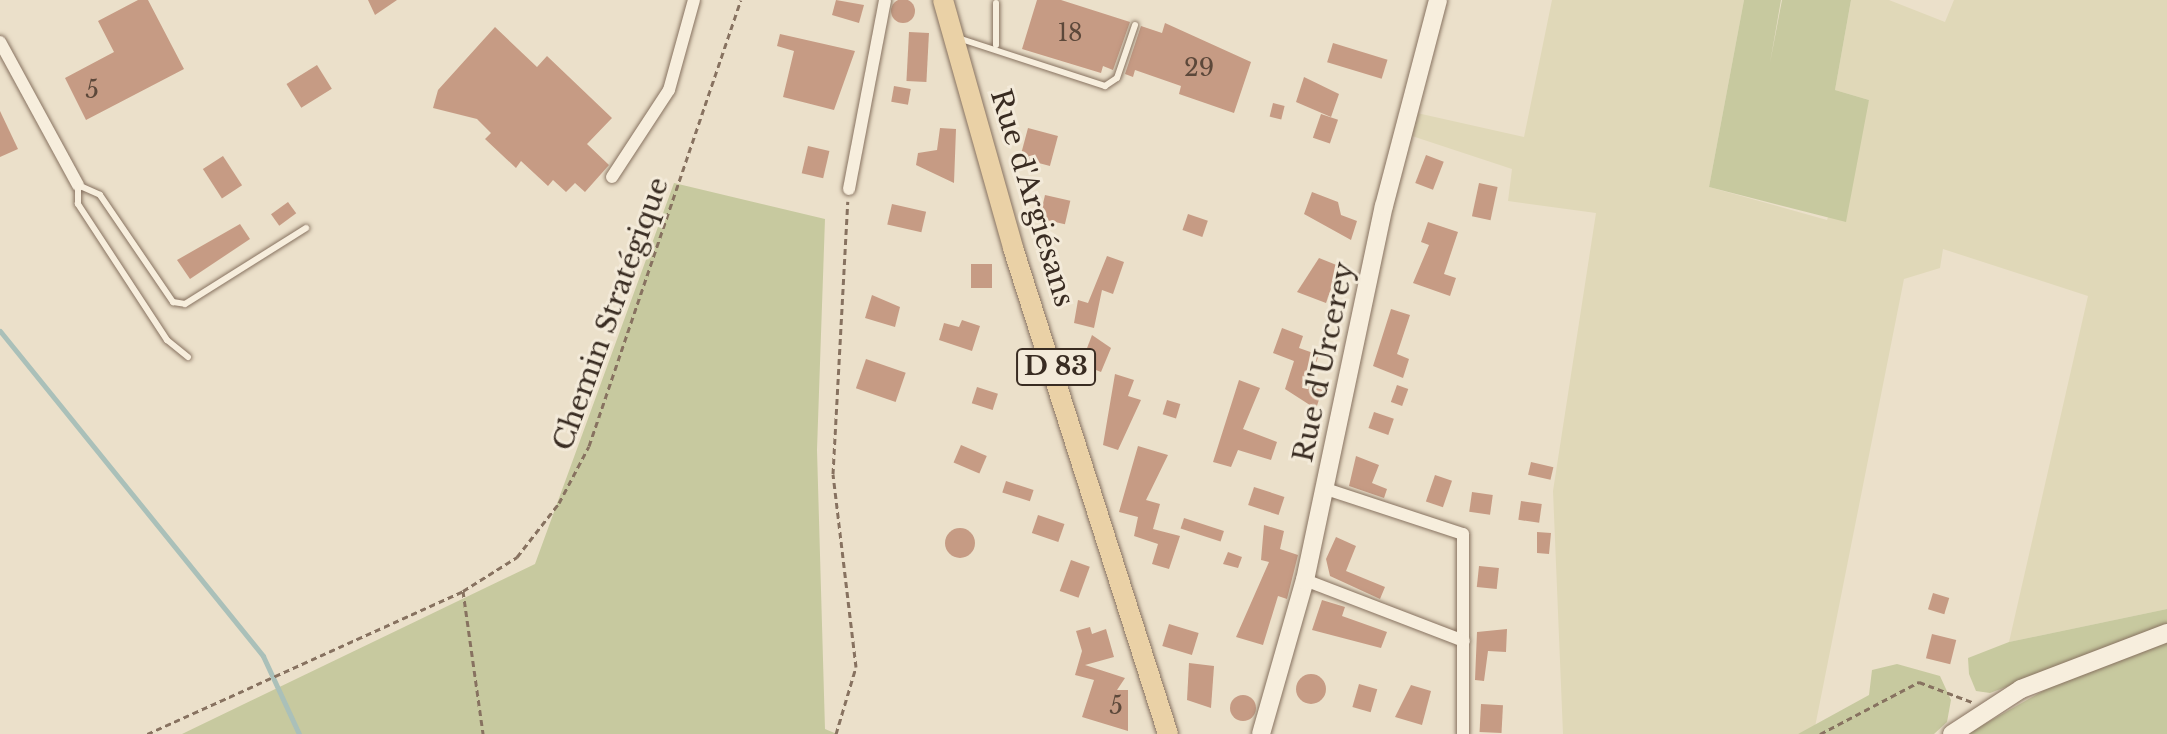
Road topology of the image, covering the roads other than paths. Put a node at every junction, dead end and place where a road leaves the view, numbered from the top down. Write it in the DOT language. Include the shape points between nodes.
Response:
graph roads {
  1 [pos="694,0"];
  2 [pos="885,0"];
  3 [pos="943,0"];
  4 [pos="1438,0"];
  5 [pos="996,3"];
  6 [pos="1135,25"];
  7 [pos="954,37"];
  8 [pos="0,42"];
  9 [pos="996,45"];
  10 [pos="612,177"];
  11 [pos="78,185"];
  12 [pos="849,189"];
  13 [pos="306,228"];
  14 [pos="188,357"];
  15 [pos="1326,489"];
  16 [pos="1305,580"];
  17 [pos="2167,633"];
  18 [pos="1464,641"];
  19 [pos="1168,734"];
  20 [pos="1261,734"];
  21 [pos="1463,734"];
  22 [pos="1952,734"];
  1 -- 10 [label="street" via="669,90"];
  2 -- 12 [label="street"];
  3 -- 7 [label="main road, Rue d'Argiésans / D 83"];
  4 -- 15 [label="street, Rue d'Urcerey" via="1384,206"];
  5 -- 9 [label="lane"];
  6 -- 9 [label="lane" via="1117,78 1105,86"];
  7 -- 9 [label="lane"];
  7 -- 19 [label="main road, Rue d'Argiésans / D 83" via="1013,248"];
  8 -- 11 [label="street"];
  11 -- 13 [label="lane" via="100,195 173,302 185,304"];
  11 -- 14 [label="lane" via="78,204 167,340"];
  15 -- 16 [label="street, Rue d'Urcerey"];
  15 -- 18 [label="street" via="1463,534"];
  16 -- 18 [label="street"];
  16 -- 20 [label="street, Rue d'Urcerey"];
  17 -- 22 [label="street" via="2050,675 1987,708"];
  18 -- 21 [label="street"];
}
